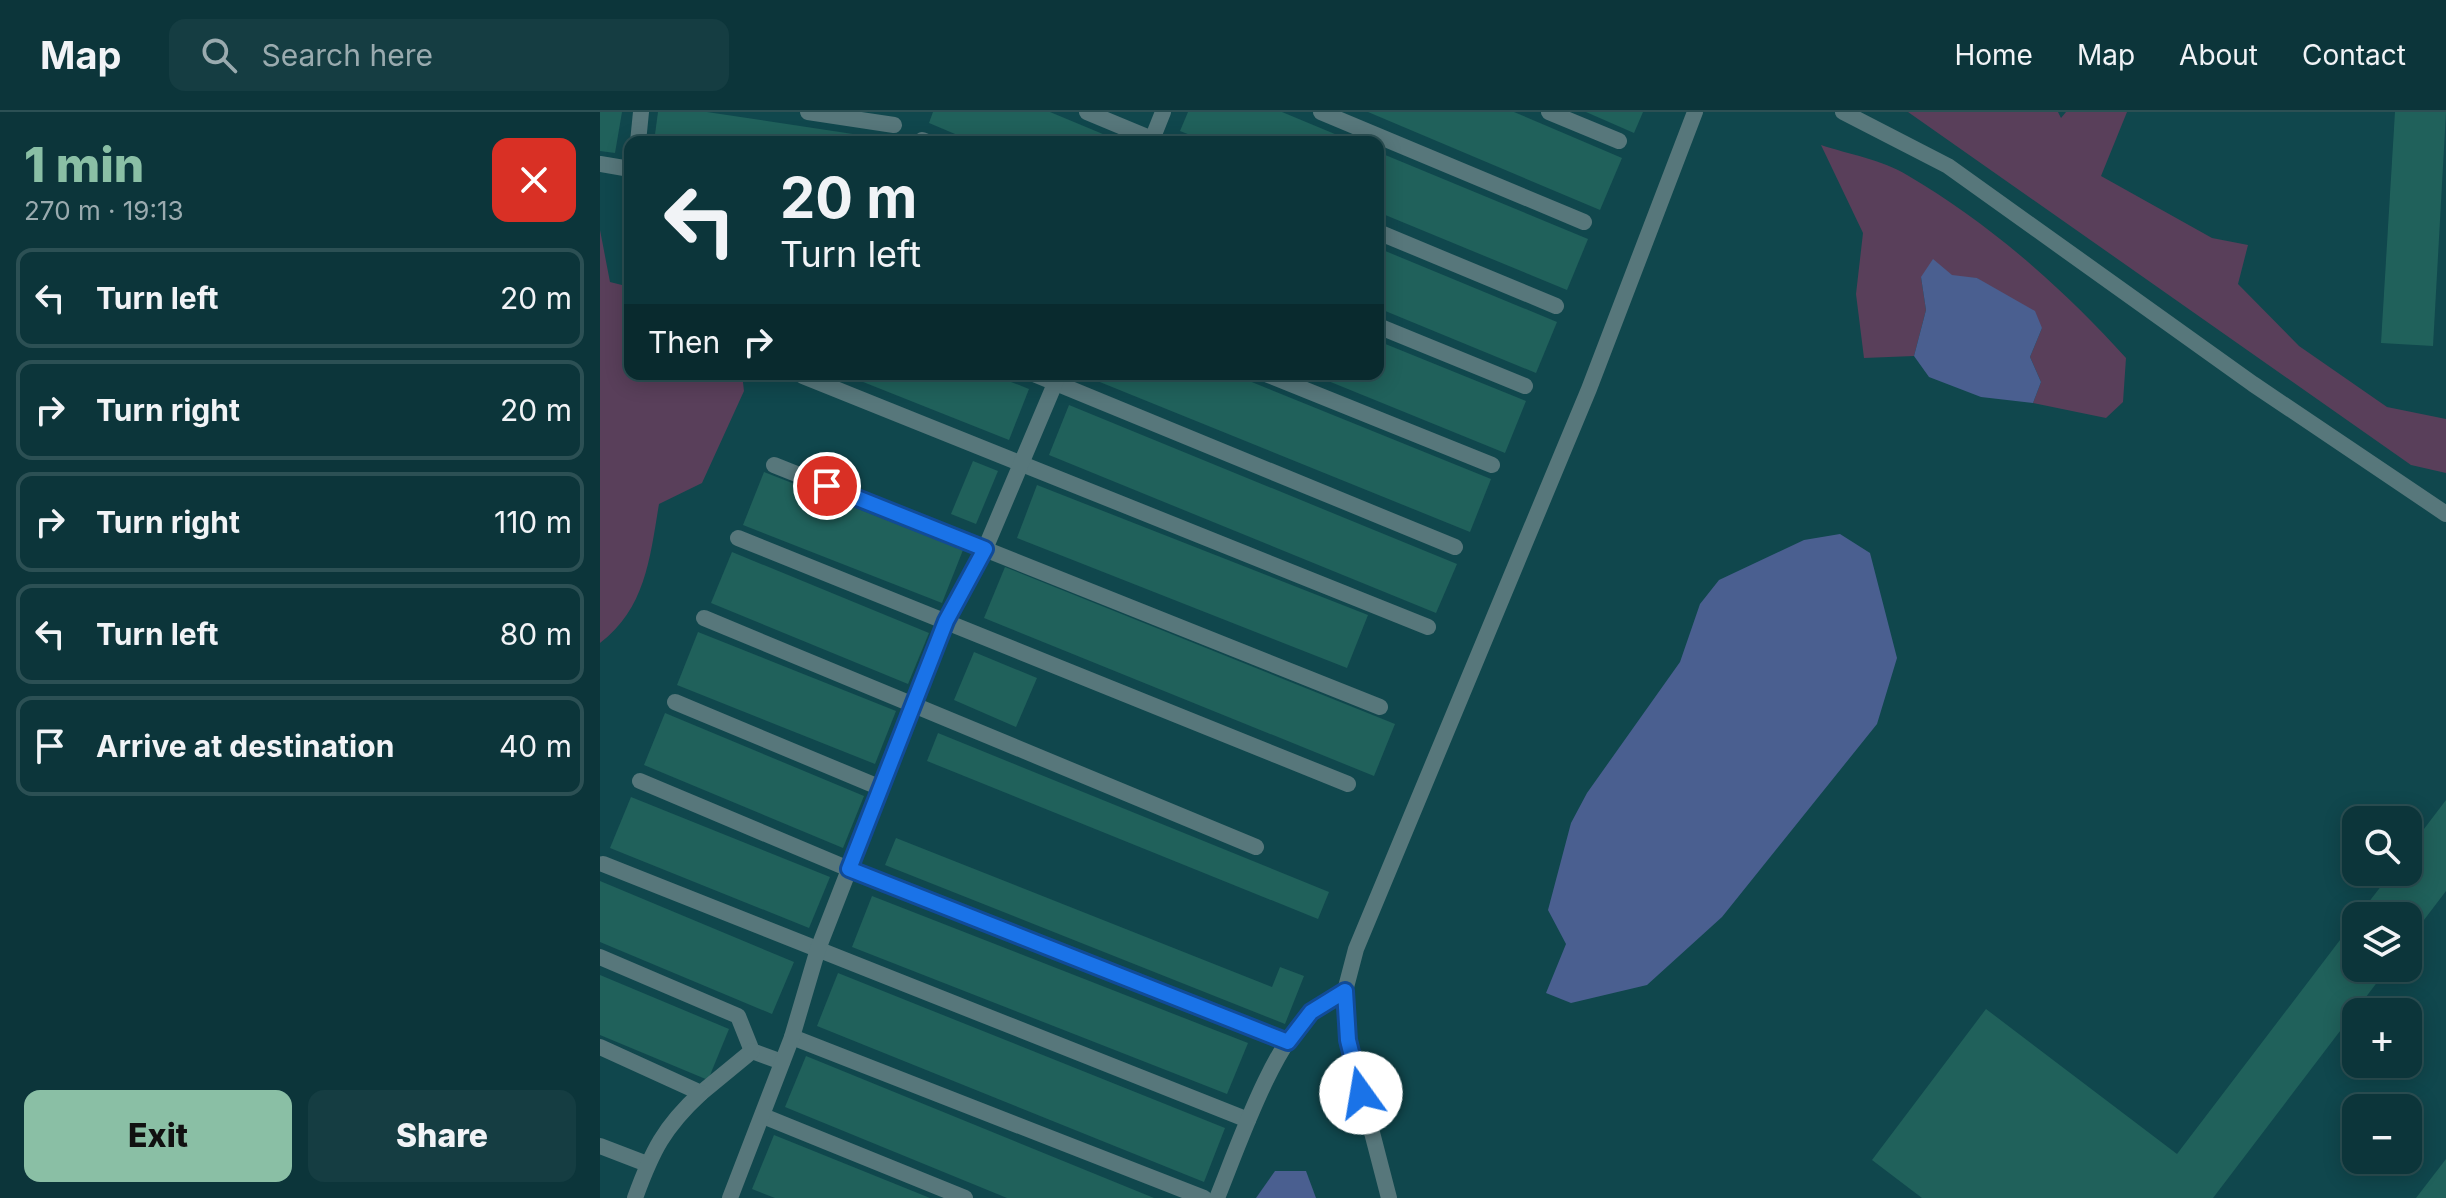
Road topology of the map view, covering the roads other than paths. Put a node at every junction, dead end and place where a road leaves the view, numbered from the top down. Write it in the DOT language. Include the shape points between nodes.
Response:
graph roads {
  1 [pos="641,112"];
  2 [pos="808,112"];
  3 [pos="1087,112"];
  4 [pos="1163,112"];
  5 [pos="1321,112"];
  6 [pos="1549,112"];
  7 [pos="1695,112"];
  8 [pos="1843,112"];
  9 [pos="894,125"];
  10 [pos="639,136"];
  11 [pos="1142,136"];
  12 [pos="1156,136"];
  13 [pos="1378,136"];
  14 [pos="1384,138"];
  15 [pos="1619,141"];
  16 [pos="600,164"];
  17 [pos="624,168"];
  18 [pos="1584,222"];
  19 [pos="1384,234"];
  20 [pos="1556,306"];
  21 [pos="1384,328"];
  22 [pos="813,380"];
  23 [pos="1056,380"];
  24 [pos="1062,380"];
  25 [pos="1281,380"];
  26 [pos="1525,386"];
  27 [pos="774,465"];
  28 [pos="1020,465"];
  29 [pos="1492,465"];
  30 [pos="2446,514"];
  31 [pos="738,538"];
  32 [pos="1455,547"];
  33 [pos="985,549"];
  34 [pos="704,618"];
  35 [pos="946,621"];
  36 [pos="1428,627"];
  37 [pos="675,702"];
  38 [pos="914,704"];
  39 [pos="1380,707"];
  40 [pos="640,781"];
  41 [pos="1348,784"];
  42 [pos="881,788"];
  43 [pos="1256,847"];
  44 [pos="603,864"];
  45 [pos="849,869"];
  46 [pos="818,949"];
  47 [pos="600,957"];
  48 [pos="1345,991"];
  49 [pos="792,1037"];
  50 [pos="1288,1042"];
  51 [pos="600,1047"];
  52 [pos="752,1051"];
  53 [pos="782,1062"];
  54 [pos="701,1093"];
  55 [pos="763,1116"];
  56 [pos="1248,1120"];
  57 [pos="600,1146"];
  58 [pos="647,1164"];
  59 [pos="635,1198"];
  60 [pos="730,1198"];
  61 [pos="965,1198"];
  62 [pos="1204,1198"];
  63 [pos="1217,1198"];
  64 [pos="1389,1198"];
  1 -- 10 [label="lane"];
  2 -- 9 [label="lane"];
  3 -- 11 [label="lane"];
  4 -- 12 [label="lane"];
  5 -- 13 [label="lane"];
  6 -- 15 [label="lane"];
  7 -- 48 [label="lane" via="1589,389 1356,949"];
  8 -- 30 [label="lane" via="1948,166"];
  14 -- 18 [label="lane"];
  16 -- 17 [label="lane"];
  19 -- 20 [label="lane"];
  21 -- 26 [label="lane"];
  22 -- 28 [label="lane"];
  23 -- 28 [label="lane"];
  24 -- 32 [label="lane"];
  25 -- 29 [label="lane"];
  27 -- 33 [label="lane"];
  28 -- 33 [label="lane"];
  28 -- 36 [label="lane"];
  31 -- 35 [label="lane"];
  33 -- 35 [label="lane"];
  33 -- 39 [label="lane"];
  34 -- 38 [label="lane"];
  35 -- 38 [label="lane"];
  35 -- 41 [label="lane"];
  37 -- 42 [label="lane"];
  38 -- 42 [label="lane"];
  38 -- 43 [label="lane"];
  40 -- 45 [label="lane"];
  42 -- 45 [label="lane"];
  44 -- 46 [label="lane"];
  45 -- 46 [label="lane"];
  45 -- 50 [label="lane"];
  46 -- 49 [label="lane"];
  46 -- 56 [label="lane"];
  47 -- 52 [label="lane" via="738,1016"];
  48 -- 50 [label="lane" via="1311,1012"];
  48 -- 64 [label="lane" via="1348,1040"];
  49 -- 53 [label="lane"];
  49 -- 62 [label="lane"];
  50 -- 56 [label="lane"];
  51 -- 54 [label="lane"];
  52 -- 53 [label="lane"];
  52 -- 54 [label="lane"];
  53 -- 55 [label="lane"];
  54 -- 58 [label="lane" via="670,1120"];
  55 -- 60 [label="lane"];
  55 -- 61 [label="lane"];
  56 -- 63 [label="lane"];
  57 -- 58 [label="lane"];
  58 -- 59 [label="lane"];
}
